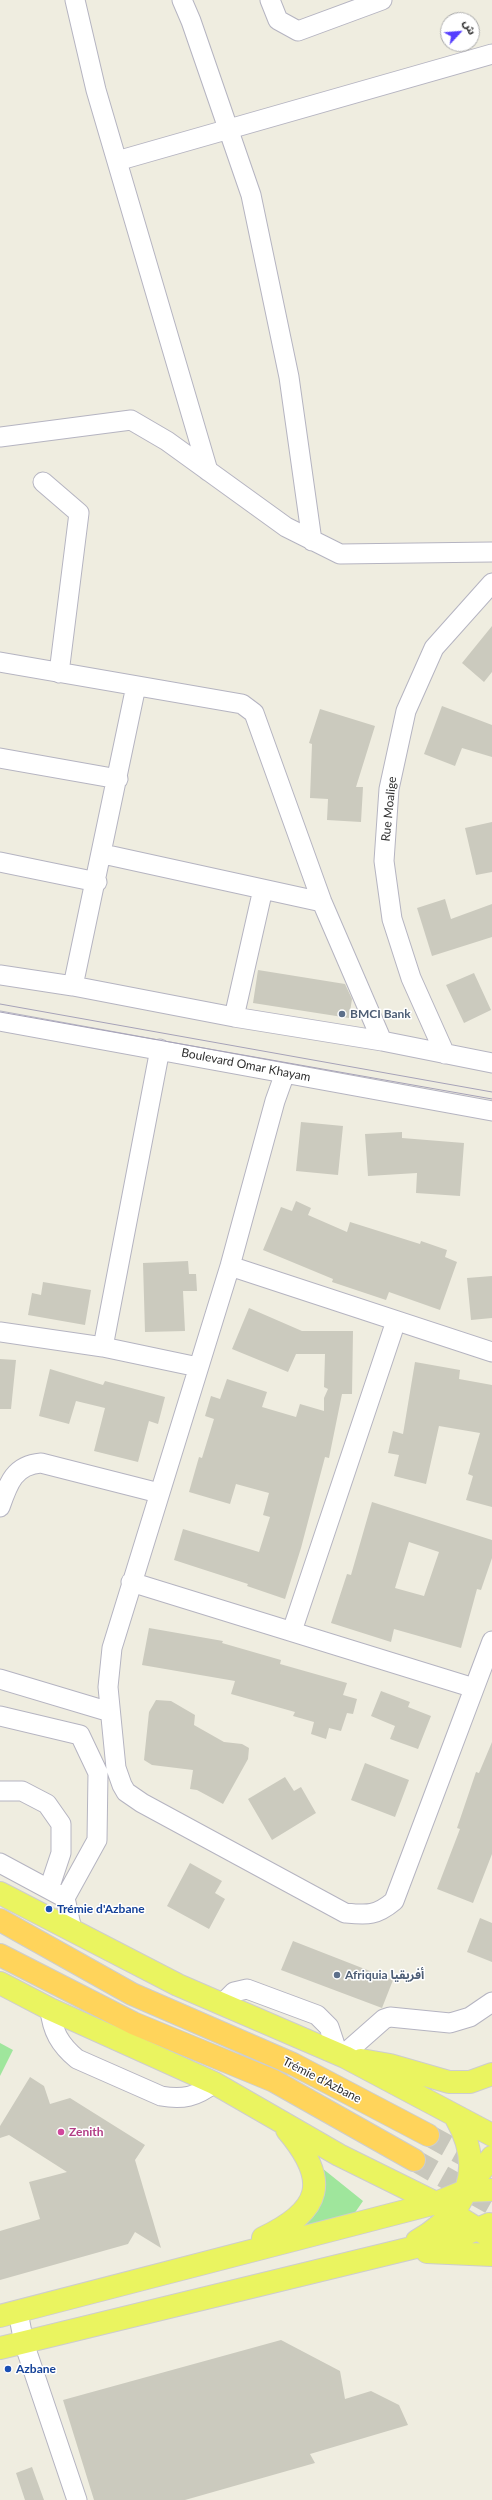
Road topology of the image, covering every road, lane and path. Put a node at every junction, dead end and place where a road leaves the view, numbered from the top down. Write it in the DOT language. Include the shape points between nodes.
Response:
graph roads {
  1 [pos="75,0"];
  2 [pos="182,0"];
  3 [pos="270,0"];
  4 [pos="382,0"];
  5 [pos="492,54"];
  6 [pos="228,129"];
  7 [pos="117,161"];
  8 [pos="0,437"];
  9 [pos="208,471"];
  10 [pos="43,482"];
  11 [pos="312,541"];
  12 [pos="492,552"];
  13 [pos="492,583"];
  14 [pos="0,662"];
  15 [pos="59,673"];
  16 [pos="136,686"];
  17 [pos="0,758"];
  18 [pos="118,779"];
  19 [pos="103,854"];
  20 [pos="0,862"];
  21 [pos="97,882"];
  22 [pos="263,889"];
  23 [pos="322,902"];
  24 [pos="0,975"];
  25 [pos="73,986"];
  26 [pos="366,1008"];
  27 [pos="234,1017"];
  28 [pos="0,1021"];
  29 [pos="430,1024"];
  30 [pos="382,1041"];
  31 [pos="160,1049"];
  32 [pos="445,1054"];
  33 [pos="492,1063"];
  34 [pos="285,1073"];
  35 [pos="492,1111"];
  36 [pos="230,1266"];
  37 [pos="396,1321"];
  38 [pos="0,1332"];
  39 [pos="103,1347"];
  40 [pos="492,1352"];
  41 [pos="198,1367"];
  42 [pos="159,1493"];
  43 [pos="0,1507"];
  44 [pos="131,1582"];
  45 [pos="292,1631"];
  46 [pos="492,1641"];
  47 [pos="0,1679"];
  48 [pos="474,1688"];
  49 [pos="110,1712"];
  50 [pos="0,1716"];
  51 [pos="0,1791"];
  52 [pos="0,1863"];
  53 [pos="49,1889"];
  54 [pos="0,1893"];
  55 [pos="65,1898"];
  56 [pos="0,1920"];
  57 [pos="72,1930"];
  58 [pos="0,1955"];
  59 [pos="0,1983"];
  60 [pos="492,2002"];
  61 [pos="50,2009"];
  62 [pos="341,2056"];
  63 [pos="492,2074"];
  64 [pos="214,2083"];
  65 [pos="456,2118"];
  66 [pos="279,2121"];
  67 [pos="428,2135"];
  68 [pos="492,2135"];
  69 [pos="492,2158"];
  70 [pos="414,2160"];
  71 [pos="492,2190"];
  72 [pos="465,2192"];
  73 [pos="445,2208"];
  74 [pos="488,2230"];
  75 [pos="398,2252"];
  76 [pos="492,2255"];
  77 [pos="224,2257"];
  78 [pos="9,2314"];
  79 [pos="24,2342"];
  80 [pos="0,2348"];
  81 [pos="77,2500"];
  1 -- 7 [label="street" via="96,90"];
  2 -- 6 [label="street"];
  3 -- 4 [label="street" via="278,20 298,31"];
  5 -- 6 [label="street"];
  6 -- 7 [label="street"];
  6 -- 11 [label="street" via="251,195 289,377"];
  7 -- 9 [label="street"];
  8 -- 9 [label="street" via="130,420 167,441"];
  9 -- 11 [label="street" via="286,527"];
  10 -- 15 [label="street" via="79,513"];
  11 -- 12 [label="street" via="340,554"];
  13 -- 29 [label="street, Rue Moalige" via="434,648 406,711 389,789 384,861 392,919 411,978"];
  14 -- 15 [label="street"];
  15 -- 16 [label="street"];
  16 -- 18 [label="street"];
  16 -- 23 [label="street" via="242,704 254,713"];
  17 -- 18 [label="street"];
  18 -- 19 [label="street"];
  19 -- 21 [label="street"];
  19 -- 22 [label="street"];
  20 -- 21 [label="street"];
  21 -- 25 [label="street"];
  22 -- 23 [label="street"];
  22 -- 27 [label="street"];
  23 -- 26 [label="street"];
  24 -- 25 [label="street"];
  25 -- 27 [label="street"];
  26 -- 29 [label="path"];
  26 -- 30 [label="street"];
  27 -- 30 [label="street"];
  28 -- 31 [label="street, Boulevard Omar Khayam"];
  29 -- 32 [label="street, Rue Moalige"];
  30 -- 32 [label="street"];
  31 -- 34 [label="street, Boulevard Omar Khayam"];
  31 -- 39 [label="street"];
  32 -- 33 [label="street"];
  34 -- 35 [label="street, Boulevard Omar Khayam"];
  34 -- 36 [label="street"];
  36 -- 37 [label="street"];
  36 -- 41 [label="street"];
  37 -- 40 [label="street"];
  37 -- 45 [label="street"];
  38 -- 39 [label="street"];
  39 -- 41 [label="street"];
  41 -- 42 [label="street"];
  42 -- 43 [label="street" via="42,1463 26,1466 14,1475 9,1481"];
  42 -- 44 [label="street"];
  44 -- 45 [label="street"];
  44 -- 49 [label="street" via="112,1648 108,1687"];
  45 -- 48 [label="street"];
  46 -- 48 [label="street"];
  47 -- 49 [label="street"];
  48 -- 49 [label="street" via="394,1901 382,1911 368,1915 345,1913 126,1792 116,1768"];
  50 -- 55 [label="street" via="80,1735 98,1773 98,1840"];
  51 -- 53 [label="street" via="22,1791 47,1804 61,1824 61,1853"];
  52 -- 53 [label="street"];
  53 -- 55 [label="street"];
  54 -- 57 [label="main road"];
  55 -- 57 [label="street"];
  56 -- 67 [label="highway, Trémie d'Azbane" via="132,1994 293,2064"];
  57 -- 62 [label="main road" via="178,1985"];
  58 -- 70 [label="highway, Trémie d'Azbane" via="133,2023 274,2081"];
  59 -- 61 [label="main road"];
  60 -- 62 [label="street" via="470,2017 450,2023 390,2017 384,2019"];
  61 -- 64 [label="main road"];
  61 -- 64 [label="street" via="57,2038 66,2050 78,2059 161,2096 175,2099 196,2095"];
  62 -- 63 [label="main road" via="390,2065 449,2082 470,2082"];
  62 -- 65 [label="main road"];
  64 -- 66 [label="main road"];
  65 -- 68 [label="main road"];
  65 -- 72 [label="main road" via="464,2132 470,2155 471,2168"];
  66 -- 73 [label="main road" via="339,2155"];
  66 -- 77 [label="main road" via="304,2150 312,2169 315,2188 311,2202 301,2216 286,2228"];
  69 -- 72 [label="main road"];
  71 -- 72 [label="main road"];
  72 -- 73 [label="main road"];
  73 -- 74 [label="main road"];
  73 -- 75 [label="main road" via="439,2228"];
  73 -- 77 [label="main road"];
  74 -- 75 [label="main road"];
  75 -- 76 [label="main road"];
  75 -- 79 [label="main road"];
  77 -- 78 [label="main road"];
  78 -- 79 [label="street"];
  79 -- 80 [label="main road"];
  79 -- 81 [label="street"];
}
